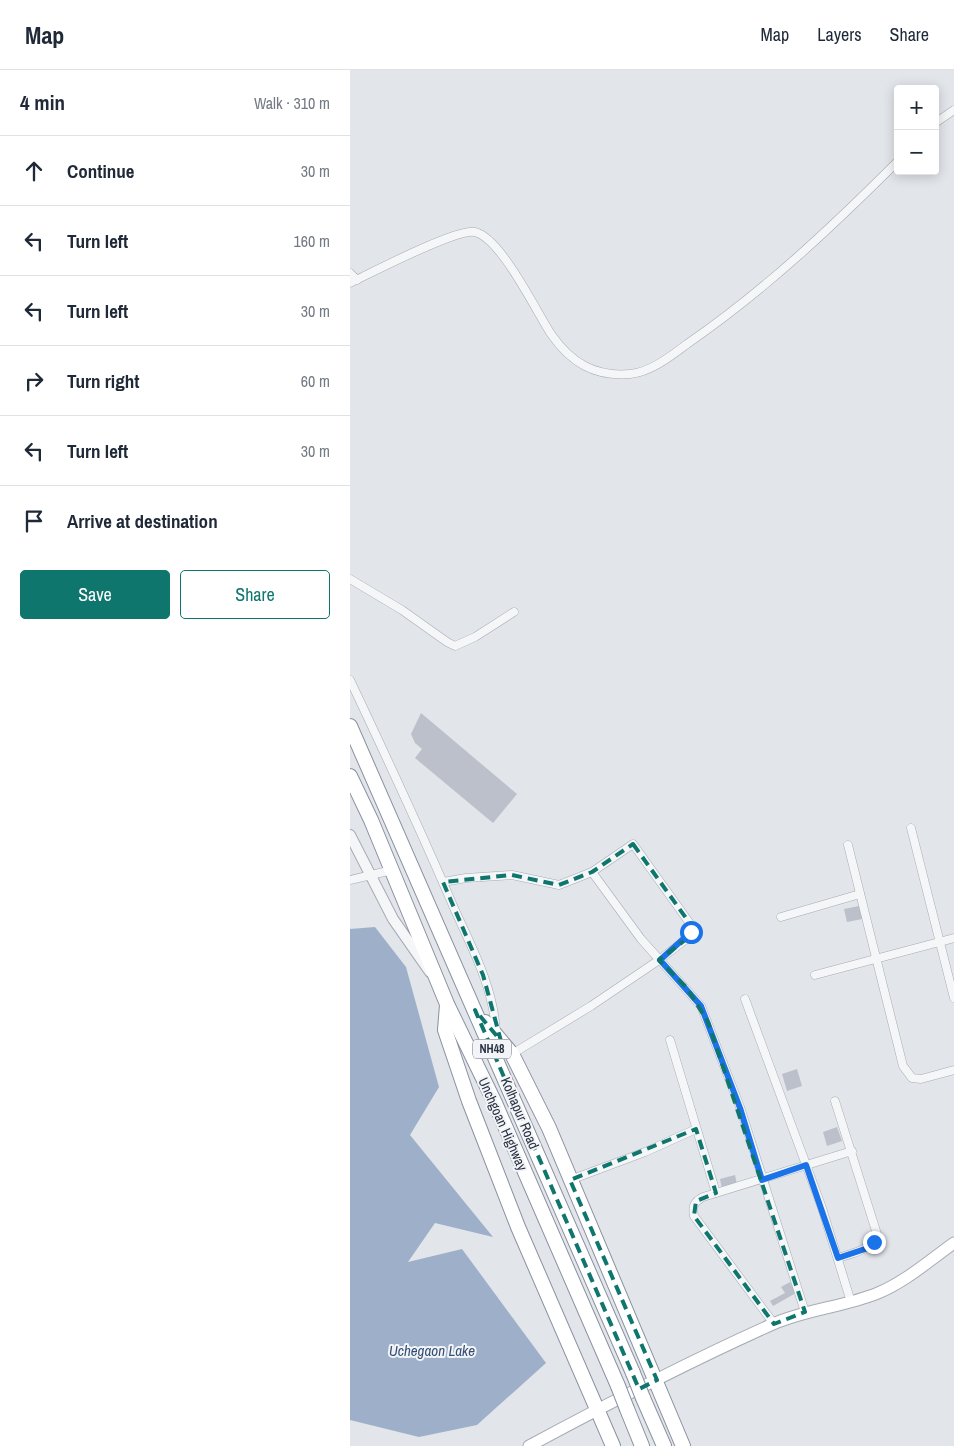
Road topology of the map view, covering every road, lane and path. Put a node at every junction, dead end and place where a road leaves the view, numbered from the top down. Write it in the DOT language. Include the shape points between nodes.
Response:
graph roads {
  1 [pos="954,110"];
  2 [pos="939,121"];
  3 [pos="894,165"];
  4 [pos="350,273"];
  5 [pos="354,282"];
  6 [pos="350,579"];
  7 [pos="514,612"];
  8 [pos="350,680"];
  9 [pos="350,726"];
  10 [pos="350,776"];
  11 [pos="911,828"];
  12 [pos="350,835"];
  13 [pos="848,845"];
  14 [pos="392,870"];
  15 [pos="592,872"];
  16 [pos="371,875"];
  17 [pos="350,880"];
  18 [pos="443,882"];
  19 [pos="860,894"];
  20 [pos="781,917"];
  21 [pos="954,938"];
  22 [pos="939,942"];
  23 [pos="660,960"];
  24 [pos="877,960"];
  25 [pos="814,975"];
  26 [pos="438,983"];
  27 [pos="954,998"];
  28 [pos="745,999"];
  29 [pos="447,1004"];
  30 [pos="475,1010"];
  31 [pos="496,1035"];
  32 [pos="670,1040"];
  33 [pos="512,1054"];
  34 [pos="954,1070"];
  35 [pos="835,1101"];
  36 [pos="696,1129"];
  37 [pos="852,1151"];
  38 [pos="806,1165"];
  39 [pos="570,1180"];
  40 [pos="762,1180"];
  41 [pos="716,1193"];
  42 [pos="954,1243"];
  43 [pos="838,1258"];
  44 [pos="850,1302"];
  45 [pos="805,1312"];
  46 [pos="774,1324"];
  47 [pos="657,1380"];
  48 [pos="598,1409"];
  49 [pos="529,1446"];
  50 [pos="613,1446"];
  51 [pos="642,1446"];
  52 [pos="664,1446"];
  53 [pos="683,1446"];
  1 -- 2 [label="street"];
  3 -- 5 [label="street" via="816,242 748,299 661,362 632,374 599,374 575,361 553,336 509,264 493,244 475,232 456,234"];
  4 -- 5 [label="street"];
  6 -- 7 [label="street" via="455,646"];
  8 -- 18 [label="street"];
  9 -- 30 [label="highway, Kolhapur Road / NH48"];
  10 -- 14 [label="highway, Unchgoan Highway / NH48"];
  11 -- 22 [label="street"];
  12 -- 16 [label="street"];
  13 -- 19 [label="street"];
  14 -- 16 [label="street"];
  14 -- 26 [label="highway, Unchgoan Highway / NH48"];
  15 -- 18 [label="street" via="559,885 512,875"];
  15 -- 23 [label="street"];
  15 -- 23 [label="street" via="633,844 691,925 691,932 685,940"];
  16 -- 17 [label="street"];
  16 -- 26 [label="street" via="393,919"];
  18 -- 31 [label="street" via="483,975 495,1014"];
  19 -- 20 [label="street"];
  19 -- 24 [label="street"];
  21 -- 22 [label="street"];
  22 -- 24 [label="street"];
  22 -- 27 [label="street"];
  23 -- 33 [label="street"];
  23 -- 40 [label="street" via="701,1006 740,1108"];
  24 -- 25 [label="street"];
  24 -- 34 [label="street" via="907,1073 912,1078 921,1079"];
  26 -- 29 [label="highway, Unchgoan Highway / NH48"];
  28 -- 38 [label="street"];
  29 -- 48 [label="highway" via="445,1030 469,1101 518,1227"];
  29 -- 51 [label="highway, Unchgoan Highway / NH48, bridge" via="495,1103"];
  30 -- 31 [label="highway"];
  30 -- 52 [label="highway, Kolhapur Road / NH48, bridge"];
  31 -- 33 [label="highway"];
  32 -- 36 [label="street"];
  33 -- 39 [label="highway" via="549,1128"];
  35 -- 37 [label="street"];
  36 -- 39 [label="street"];
  36 -- 41 [label="street"];
  37 -- 38 [label="street"];
  37 -- 43 [label="street" via="877,1234 868,1248"];
  38 -- 40 [label="street"];
  38 -- 43 [label="street"];
  39 -- 47 [label="highway"];
  40 -- 41 [label="street"];
  40 -- 45 [label="street"];
  41 -- 46 [label="street" via="696,1201 692,1207 694,1216"];
  42 -- 44 [label="main road" via="880,1292"];
  43 -- 44 [label="street"];
  44 -- 45 [label="main road"];
  45 -- 46 [label="main road"];
  46 -- 47 [label="main road"];
  47 -- 48 [label="main road"];
  47 -- 53 [label="highway"];
  48 -- 49 [label="main road"];
  48 -- 50 [label="highway"];
}
